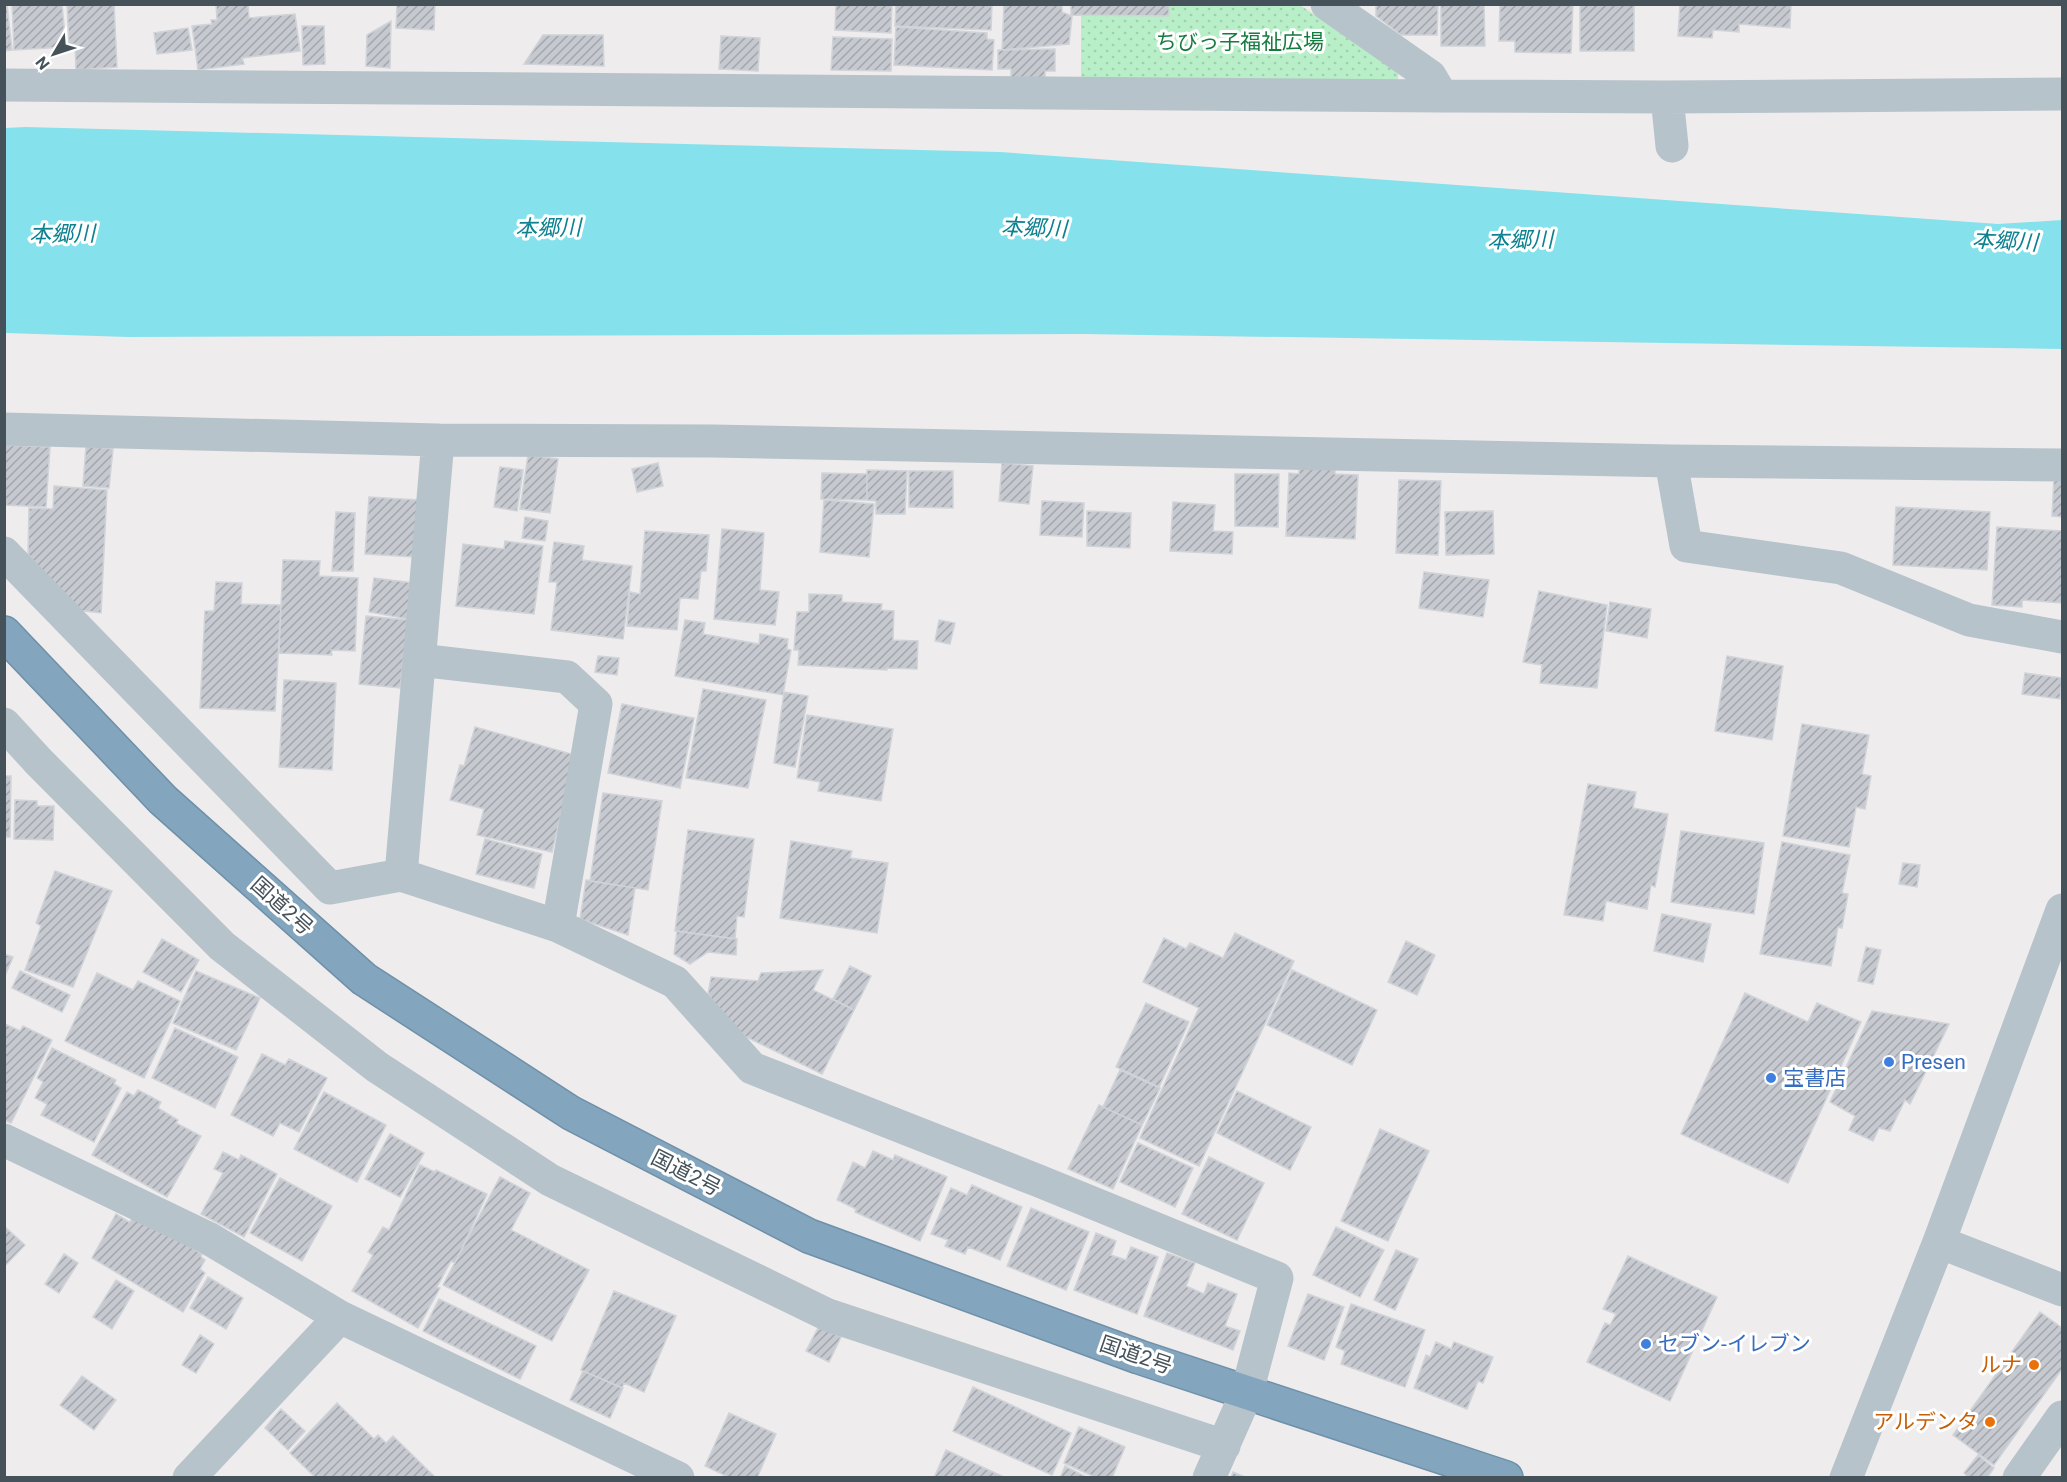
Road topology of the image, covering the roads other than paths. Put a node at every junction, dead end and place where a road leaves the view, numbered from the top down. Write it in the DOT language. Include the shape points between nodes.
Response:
graph roads {
  1 [pos="1327,4"];
  2 [pos="4,85"];
  3 [pos="2062,94"];
  4 [pos="1442,96"];
  5 [pos="1667,97"];
  6 [pos="1672,146"];
  7 [pos="4,429"];
  8 [pos="438,440"];
  9 [pos="1671,461"];
  10 [pos="2062,465"];
  11 [pos="4,553"];
  12 [pos="4,633"];
  13 [pos="2062,637"];
  14 [pos="419,660"];
  15 [pos="4,724"];
  16 [pos="401,875"];
  17 [pos="2062,910"];
  18 [pos="558,926"];
  19 [pos="4,1140"];
  20 [pos="1939,1242"];
  21 [pos="2062,1290"];
  22 [pos="340,1317"];
  23 [pos="1247,1392"];
  24 [pos="2062,1417"];
  25 [pos="1224,1446"];
  26 [pos="189,1478"];
  27 [pos="678,1478"];
  28 [pos="1209,1478"];
  29 [pos="1506,1478"];
  30 [pos="1846,1478"];
  31 [pos="2019,1478"];
  1 -- 4 [label="street" via="1430,76"];
  2 -- 4 [label="street"];
  3 -- 5 [label="street"];
  4 -- 5 [label="street"];
  5 -- 6 [label="street"];
  7 -- 8 [label="street"];
  8 -- 9 [label="street" via="725,441"];
  8 -- 14 [label="street"];
  9 -- 10 [label="street"];
  9 -- 13 [label="street" via="1686,546 1841,568 1969,620"];
  11 -- 16 [label="street" via="330,888"];
  12 -- 23 [label="highway, 国道2号" via="163,800 364,979 571,1113 809,1236 1139,1357"];
  14 -- 16 [label="street"];
  14 -- 18 [label="street" via="567,677 596,704"];
  15 -- 25 [label="street" via="222,946 377,1067 550,1180 828,1316"];
  16 -- 18 [label="street"];
  17 -- 20 [label="street"];
  18 -- 23 [label="street" via="675,982 752,1068 1277,1278"];
  19 -- 22 [label="street" via="208,1238"];
  20 -- 21 [label="street"];
  20 -- 30 [label="street"];
  22 -- 26 [label="street"];
  22 -- 27 [label="street"];
  23 -- 25 [label="street"];
  23 -- 29 [label="highway, 国道2号"];
  24 -- 31 [label="street"];
  25 -- 28 [label="street"];
}
